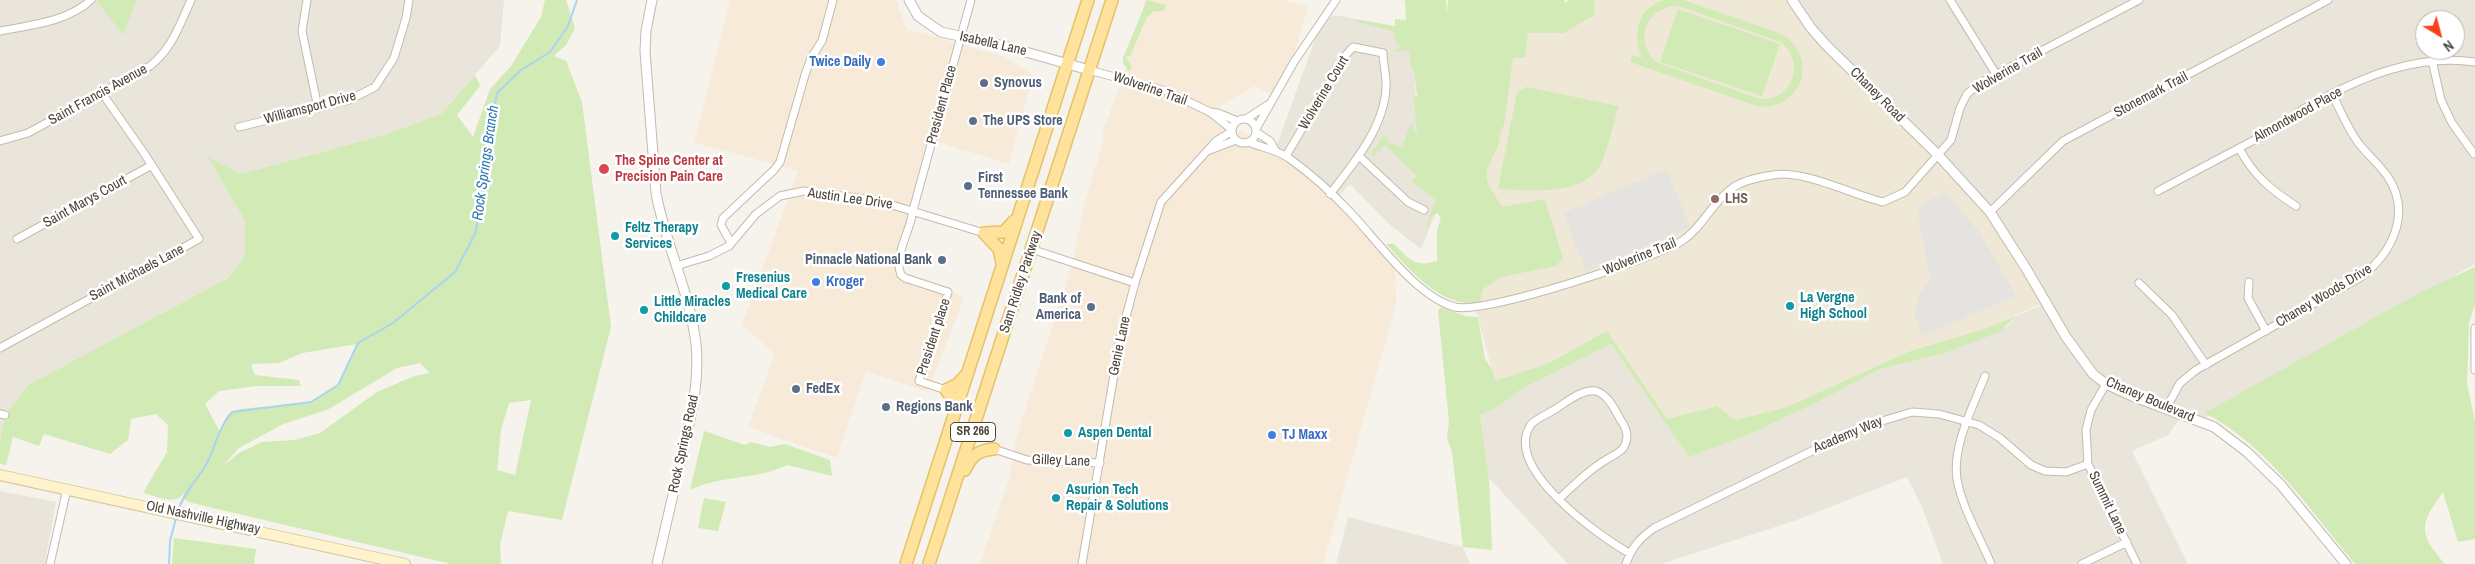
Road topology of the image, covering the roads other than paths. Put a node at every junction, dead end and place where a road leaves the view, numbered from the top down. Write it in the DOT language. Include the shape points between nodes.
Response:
graph roads {
  1 [pos="91,0"];
  2 [pos="191,0"];
  3 [pos="307,0"];
  4 [pos="409,0"];
  5 [pos="652,0"];
  6 [pos="833,0"];
  7 [pos="909,0"];
  8 [pos="971,0"];
  9 [pos="1088,0"];
  10 [pos="1112,0"];
  11 [pos="1336,0"];
  12 [pos="1792,0"];
  13 [pos="1950,0"];
  14 [pos="2139,0"];
  15 [pos="2328,0"];
  16 [pos="0,31"];
  17 [pos="960,37"];
  18 [pos="2432,60"];
  19 [pos="2462,60"];
  20 [pos="2475,62"];
  21 [pos="1068,64"];
  22 [pos="1089,70"];
  23 [pos="1996,74"];
  24 [pos="102,93"];
  25 [pos="2332,94"];
  26 [pos="1270,104"];
  27 [pos="318,108"];
  28 [pos="1210,112"];
  29 [pos="1246,119"];
  30 [pos="1237,120"];
  31 [pos="240,127"];
  32 [pos="1231,130"];
  33 [pos="1256,130"];
  34 [pos="1236,140"];
  35 [pos="0,141"];
  36 [pos="1249,142"];
  37 [pos="2239,148"];
  38 [pos="1210,150"];
  39 [pos="1275,150"];
  40 [pos="2474,154"];
  41 [pos="1938,155"];
  42 [pos="1286,156"];
  43 [pos="1359,156"];
  44 [pos="152,165"];
  45 [pos="1967,186"];
  46 [pos="2158,191"];
  47 [pos="1330,194"];
  48 [pos="2296,206"];
  49 [pos="913,210"];
  50 [pos="1424,210"];
  51 [pos="1990,212"];
  52 [pos="1018,216"];
  53 [pos="984,233"];
  54 [pos="17,239"];
  55 [pos="732,243"];
  56 [pos="1031,249"];
  57 [pos="676,266"];
  58 [pos="1002,267"];
  59 [pos="2249,282"];
  60 [pos="1135,283"];
  61 [pos="2139,283"];
  62 [pos="2475,328"];
  63 [pos="2266,332"];
  64 [pos="0,348"];
  65 [pos="2206,365"];
  66 [pos="2475,370"];
  67 [pos="968,372"];
  68 [pos="1985,376"];
  69 [pos="2106,384"];
  70 [pos="946,390"];
  71 [pos="2167,408"];
  72 [pos="954,418"];
  73 [pos="1968,421"];
  74 [pos="975,423"];
  75 [pos="994,449"];
  76 [pos="1100,462"];
  77 [pos="2088,464"];
  78 [pos="0,475"];
  79 [pos="67,489"];
  80 [pos="953,493"];
  81 [pos="1559,499"];
  82 [pos="2127,542"];
  83 [pos="1630,553"];
  84 [pos="50,564"];
  85 [pos="405,564"];
  86 [pos="657,564"];
  87 [pos="906,564"];
  88 [pos="929,564"];
  89 [pos="1082,564"];
  90 [pos="1626,564"];
  91 [pos="1991,564"];
  92 [pos="2082,564"];
  93 [pos="2137,564"];
  94 [pos="2346,564"];
  1 -- 16 [label="street" via="52,20"];
  2 -- 24 [label="street, Saint Francis Avenue" via="162,57"];
  3 -- 27 [label="street" via="302,31"];
  4 -- 27 [label="street, Williamsport Drive" via="394,58 381,80 367,92 349,100"];
  5 -- 57 [label="street, Rock Springs Road" via="645,51 656,193"];
  6 -- 55 [label="street" via="822,41 804,75 780,162 723,218 721,225"];
  7 -- 17 [label="street, Isabella Lane" via="927,24"];
  8 -- 17 [label="street, President Place"];
  9 -- 21 [label="main road, Sam Ridley Parkway / SR 266"];
  10 -- 22 [label="main road, Sam Ridley Parkway / SR 266"];
  11 -- 26 [label="street"];
  12 -- 41 [label="street, Chaney Road" via="1826,45"];
  13 -- 23 [label="street"];
  14 -- 23 [label="street, Wolverine Trail"];
  15 -- 51 [label="street, Stonemark Trail" via="2063,141"];
  17 -- 21 [label="street, Isabella Lane"];
  17 -- 49 [label="street, President Place"];
  18 -- 25 [label="street, Almondwood Place" via="2372,76"];
  18 -- 40 [label="street" via="2440,100"];
  19 -- 20 [label="street, Almondwood Place"];
  21 -- 22 [label="street, Isabella Lane"];
  21 -- 52 [label="main road, Sam Ridley Parkway / SR 266"];
  22 -- 28 [label="street, Wolverine Trail" via="1166,91"];
  22 -- 56 [label="main road, Sam Ridley Parkway / SR 266"];
  23 -- 41 [label="street, Wolverine Trail" via="1968,94 1960,108 1951,140"];
  24 -- 35 [label="street, Saint Francis Avenue" via="28,134"];
  24 -- 44 [label="street, Saint Michaels Lane"];
  25 -- 37 [label="street, Almondwood Place"];
  25 -- 63 [label="street, Chaney Woods Drive" via="2360,144 2388,178 2396,196 2395,233 2389,249 2376,266"];
  26 -- 29 [label="street"];
  26 -- 33 [label="street"];
  27 -- 31 [label="street, Williamsport Drive"];
  28 -- 30 [label="street, Wolverine Trail"];
  28 -- 32 [label="street, Wolverine Trail"];
  29 -- 30 [label="street"];
  29 -- 33 [label="street"];
  30 -- 32 [label="street"];
  32 -- 34 [label="street"];
  32 -- 38 [label="street, Genie Lane"];
  33 -- 36 [label="street"];
  33 -- 39 [label="street, Wolverine Trail" via="1270,141"];
  34 -- 36 [label="street"];
  34 -- 38 [label="street, Genie Lane"];
  36 -- 39 [label="street, Wolverine Trail"];
  37 -- 46 [label="street, Almondwood Place"];
  37 -- 48 [label="street" via="2258,178"];
  38 -- 60 [label="street, Genie Lane" via="1164,197"];
  39 -- 42 [label="street, Wolverine Trail"];
  41 -- 45 [label="street, Chaney Road"];
  41 -- 47 [label="street, Wolverine Trail" via="1905,192 1883,202 1805,178 1775,174 1745,182 1732,188 1696,230 1680,242 1590,277 1482,307 1457,308 1440,303 1407,275"];
  42 -- 43 [label="street, Wolverine Court" via="1352,47 1383,53 1386,88 1381,112"];
  42 -- 47 [label="street, Wolverine Trail"];
  43 -- 47 [label="street, Wolverine Court"];
  43 -- 50 [label="street" via="1408,202"];
  44 -- 54 [label="street, Saint Marys Court"];
  44 -- 64 [label="street, Saint Michaels Lane" via="199,239"];
  45 -- 51 [label="street, Chaney Boulevard"];
  49 -- 53 [label="street, Austin Lee Drive"];
  49 -- 55 [label="street, Austin Lee Drive" via="879,201 804,191 780,196 763,208"];
  49 -- 70 [label="street, President place" via="898,268 905,278 948,292 919,381"];
  51 -- 69 [label="street, Chaney Boulevard" via="2080,359"];
  52 -- 53 [label="main road" via="1004,232"];
  52 -- 58 [label="main road, Sam Ridley Parkway / SR 266"];
  53 -- 58 [label="main road" via="1000,249"];
  55 -- 57 [label="street, Austin Lee Drive" via="709,256"];
  56 -- 60 [label="street"];
  56 -- 74 [label="main road, Sam Ridley Parkway / SR 266"];
  57 -- 86 [label="street, Rock Springs Road" via="696,343 697,374 694,405"];
  58 -- 67 [label="main road, Sam Ridley Parkway / SR 266"];
  59 -- 63 [label="street" via="2248,298"];
  60 -- 76 [label="street, Genie Lane" via="1120,338"];
  61 -- 65 [label="street" via="2172,315"];
  62 -- 66 [label="street"];
  63 -- 65 [label="street, Chaney Woods Drive"];
  65 -- 71 [label="street, Chaney Woods Drive" via="2180,383"];
  67 -- 70 [label="main road" via="958,384"];
  67 -- 72 [label="main road, Sam Ridley Parkway / SR 266"];
  68 -- 73 [label="street"];
  69 -- 71 [label="street, Chaney Boulevard"];
  69 -- 77 [label="street, Summit Lane" via="2091,410 2086,430"];
  70 -- 72 [label="main road" via="953,402"];
  71 -- 94 [label="street, Chaney Boulevard" via="2214,427 2247,452 2280,485"];
  72 -- 87 [label="main road, Sam Ridley Parkway / SR 266"];
  73 -- 77 [label="street, Academy Way" via="2000,438 2031,465 2045,472 2066,472"];
  73 -- 83 [label="street, Academy Way" via="1912,412 1876,421 1654,528"];
  73 -- 91 [label="street" via="1957,460 1957,478"];
  74 -- 75 [label="main road" via="980,439"];
  74 -- 80 [label="main road, Sam Ridley Parkway / SR 266"];
  75 -- 76 [label="street, Gilley Lane" via="1026,460"];
  75 -- 80 [label="main road" via="978,452 968,462"];
  76 -- 89 [label="street, Genie Lane"];
  77 -- 82 [label="street, Summit Lane"];
  78 -- 79 [label="main road, Old Nashville Highway"];
  79 -- 84 [label="street"];
  79 -- 85 [label="main road, Old Nashville Highway"];
  80 -- 88 [label="main road, Sam Ridley Parkway / SR 266"];
  81 -- 81 [label="street" via="1532,470 1526,435 1530,424 1583,393 1594,391 1603,394 1626,429 1623,449 1593,468"];
  81 -- 83 [label="street" via="1583,523"];
  82 -- 92 [label="street"];
  82 -- 93 [label="street, Summit Lane"];
  83 -- 90 [label="street, Academy Way"];
}
